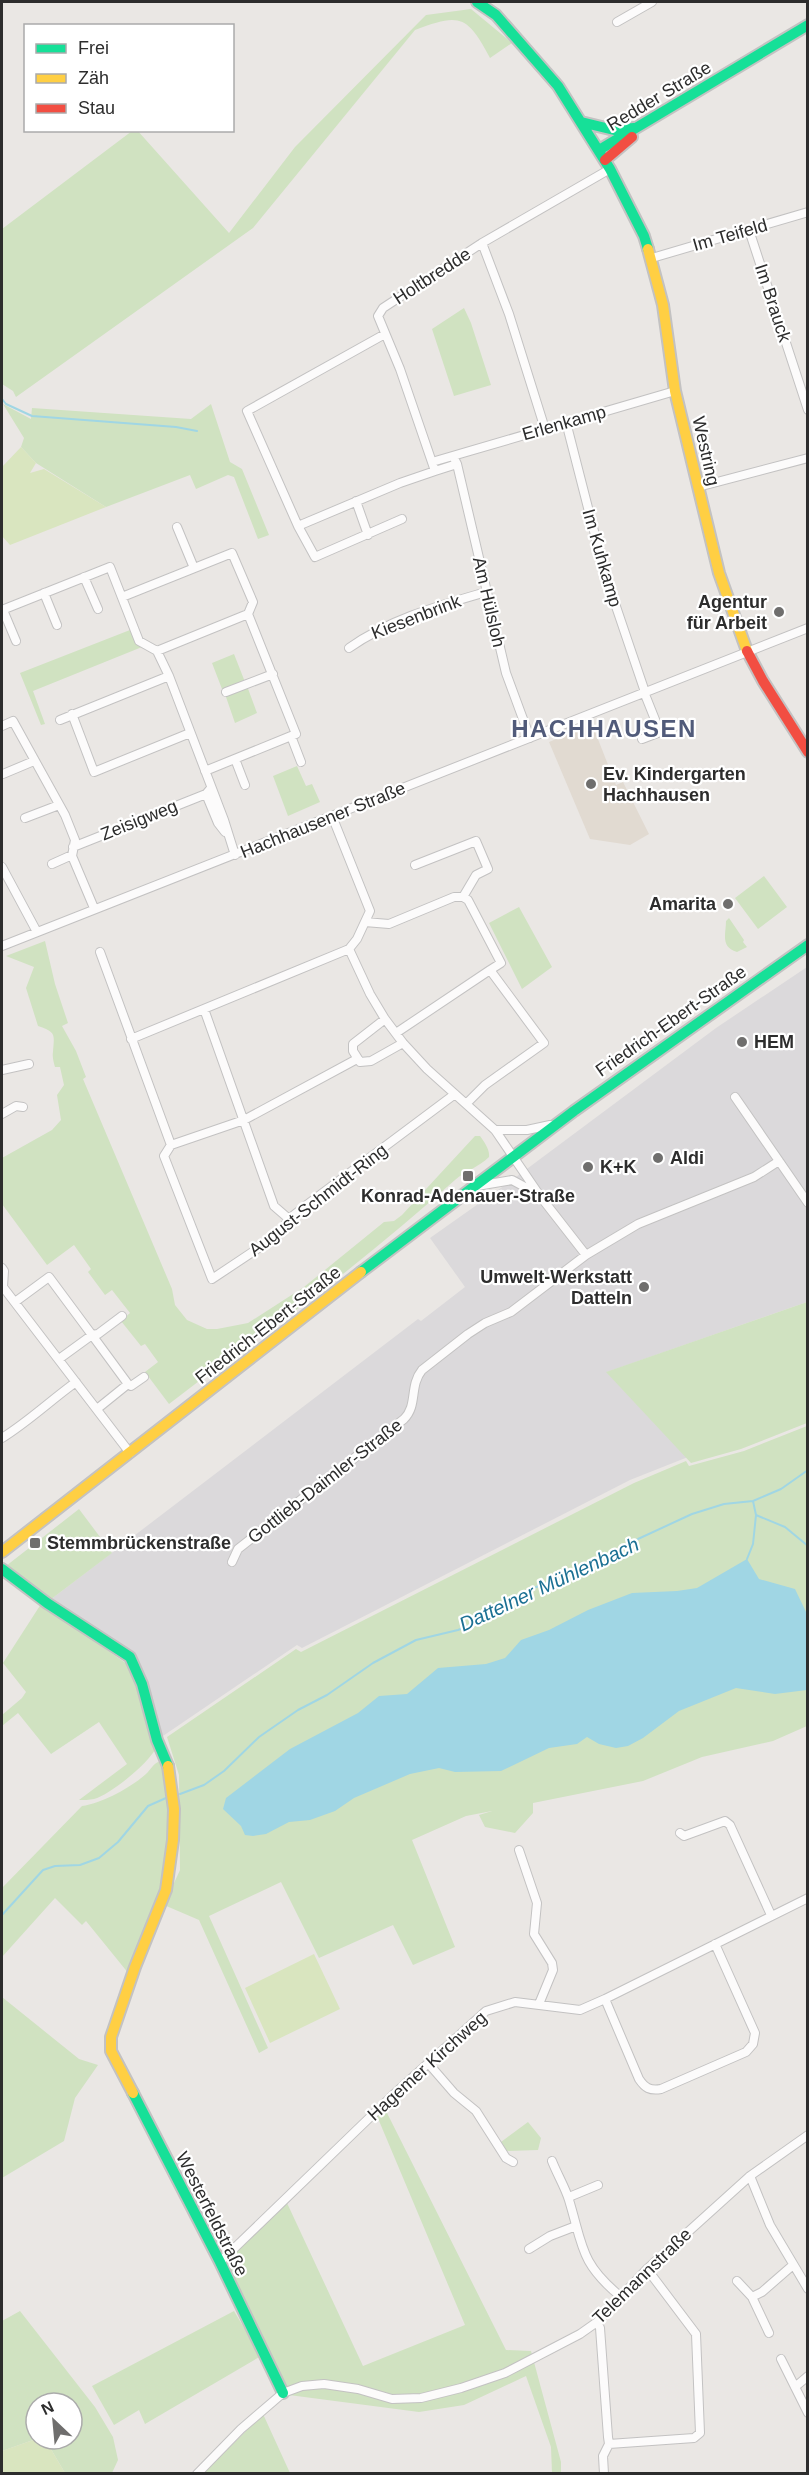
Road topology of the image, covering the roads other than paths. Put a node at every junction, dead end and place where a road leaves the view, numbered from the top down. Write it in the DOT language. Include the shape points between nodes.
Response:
graph roads {
  1 [pos="477,2"];
  2 [pos="648,2"];
  3 [pos="617,22"];
  4 [pos="807,25"];
  5 [pos="581,122"];
  6 [pos="643,126"];
  7 [pos="599,150"];
  8 [pos="608,165"];
  9 [pos="807,212"];
  10 [pos="749,230"];
  11 [pos="482,243"];
  12 [pos="652,258"];
  13 [pos="385,334"];
  14 [pos="675,391"];
  15 [pos="807,410"];
  16 [pos="566,422"];
  17 [pos="544,429"];
  18 [pos="807,458"];
  19 [pos="455,460"];
  20 [pos="432,462"];
  21 [pos="435,471"];
  22 [pos="698,487"];
  23 [pos="356,501"];
  24 [pos="402,519"];
  25 [pos="298,525"];
  26 [pos="177,527"];
  27 [pos="368,535"];
  28 [pos="194,568"];
  29 [pos="84,577"];
  30 [pos="486,592"];
  31 [pos="44,593"];
  32 [pos="122,597"];
  33 [pos="98,609"];
  34 [pos="2,610"];
  35 [pos="248,614"];
  36 [pos="57,625"];
  37 [pos="807,628"];
  38 [pos="16,641"];
  39 [pos="349,648"];
  40 [pos="157,651"];
  41 [pos="747,651"];
  42 [pos="273,674"];
  43 [pos="169,676"];
  44 [pos="226,692"];
  45 [pos="644,692"];
  46 [pos="2,714"];
  47 [pos="72,714"];
  48 [pos="60,720"];
  49 [pos="681,724"];
  50 [pos="4,725"];
  51 [pos="660,732"];
  52 [pos="190,733"];
  53 [pos="291,736"];
  54 [pos="530,738"];
  55 [pos="642,740"];
  56 [pos="807,752"];
  57 [pos="235,759"];
  58 [pos="34,762"];
  59 [pos="301,762"];
  60 [pos="205,771"];
  61 [pos="3,774"];
  62 [pos="245,785"];
  63 [pos="208,791"];
  64 [pos="58,805"];
  65 [pos="332,816"];
  66 [pos="25,818"];
  67 [pos="73,851"];
  68 [pos="235,855"];
  69 [pos="52,864"];
  70 [pos="415,866"];
  71 [pos="2,867"];
  72 [pos="463,897"];
  73 [pos="94,908"];
  74 [pos="365,922"];
  75 [pos="37,932"];
  76 [pos="807,945"];
  77 [pos="2,946"];
  78 [pos="349,949"];
  79 [pos="100,952"];
  80 [pos="490,970"];
  81 [pos="204,1010"];
  82 [pos="385,1019"];
  83 [pos="396,1033"];
  84 [pos="131,1038"];
  85 [pos="403,1043"];
  86 [pos="357,1059"];
  87 [pos="29,1064"];
  88 [pos="2,1070"];
  89 [pos="455,1094"];
  90 [pos="735,1097"];
  91 [pos="467,1103"];
  92 [pos="23,1107"];
  93 [pos="2,1114"];
  94 [pos="244,1120"];
  95 [pos="554,1124"];
  96 [pos="495,1130"];
  97 [pos="171,1145"];
  98 [pos="513,1156"];
  99 [pos="779,1161"];
  100 [pos="472,1187"];
  101 [pos="540,1196"];
  102 [pos="807,1203"];
  103 [pos="289,1219"];
  104 [pos="586,1255"];
  105 [pos="2,1268"];
  106 [pos="15,1302"];
  107 [pos="122,1316"];
  108 [pos="92,1335"];
  109 [pos="59,1359"];
  110 [pos="144,1377"];
  111 [pos="76,1382"];
  112 [pos="128,1384"];
  113 [pos="97,1409"];
  114 [pos="2,1438"];
  115 [pos="130,1453"];
  116 [pos="2,1552"];
  117 [pos="232,1562"];
  118 [pos="2,1569"];
  119 [pos="680,1833"];
  120 [pos="519,1850"];
  121 [pos="807,1898"];
  122 [pos="771,1915"];
  123 [pos="716,1944"];
  124 [pos="605,2000"];
  125 [pos="539,2004"];
  126 [pos="428,2063"];
  127 [pos="807,2135"];
  128 [pos="552,2161"];
  129 [pos="513,2162"];
  130 [pos="750,2176"];
  131 [pos="598,2185"];
  132 [pos="569,2197"];
  133 [pos="576,2226"];
  134 [pos="529,2249"];
  135 [pos="220,2262"];
  136 [pos="793,2265"];
  137 [pos="647,2269"];
  138 [pos="737,2281"];
  139 [pos="807,2287"];
  140 [pos="620,2296"];
  141 [pos="752,2297"];
  142 [pos="597,2322"];
  143 [pos="769,2334"];
  144 [pos="781,2359"];
  145 [pos="807,2376"];
  146 [pos="795,2387"];
  147 [pos="283,2392"];
  148 [pos="807,2413"];
  149 [pos="609,2444"];
  150 [pos="197,2474"];
  151 [pos="604,2474"];
  1 -- 5 [label="street, Redder Straße" via="496,15 530,52"];
  2 -- 3 [label="street"];
  4 -- 6 [label="street, Redder Straße"];
  5 -- 6 [label="street" via="614,130"];
  5 -- 7 [label="street, Redder Straße"];
  6 -- 7 [label="street, Redder Straße"];
  6 -- 8 [label="street"];
  7 -- 8 [label="street, Westring"];
  8 -- 11 [label="street, Holtbredde"];
  8 -- 12 [label="street, Westring"];
  9 -- 10 [label="street, Im Teifeld"];
  10 -- 12 [label="street, Im Teifeld"];
  10 -- 15 [label="street, Im Brauck"];
  11 -- 13 [label="street, Holtbredde" via="383,308 378,316"];
  11 -- 17 [label="street"];
  12 -- 14 [label="street, Westring"];
  13 -- 20 [label="street"];
  13 -- 25 [label="street" via="247,411"];
  14 -- 16 [label="street, Erlenkamp"];
  14 -- 22 [label="street, Westring"];
  16 -- 17 [label="street, Erlenkamp"];
  16 -- 45 [label="street, Im Kuhkamp" via="605,574"];
  17 -- 19 [label="street, Erlenkamp"];
  18 -- 22 [label="street"];
  19 -- 20 [label="street, Erlenkamp"];
  19 -- 21 [label="street, Erlenkamp"];
  19 -- 30 [label="street, Am Hülsloh"];
  20 -- 21 [label="street"];
  21 -- 23 [label="street, Erlenkamp"];
  22 -- 41 [label="street, Westring" via="719,573"];
  23 -- 25 [label="street, Erlenkamp"];
  23 -- 27 [label="street"];
  24 -- 27 [label="street"];
  25 -- 27 [label="street" via="315,556"];
  26 -- 28 [label="street"];
  28 -- 32 [label="street"];
  28 -- 35 [label="street" via="232,553 253,602"];
  29 -- 31 [label="street"];
  29 -- 32 [label="street" via="110,567"];
  29 -- 33 [label="street"];
  30 -- 39 [label="street, Kiesenbrink" via="416,613 368,634"];
  30 -- 54 [label="street, Am Hülsloh" via="506,674"];
  31 -- 34 [label="street"];
  31 -- 36 [label="street"];
  32 -- 40 [label="street" via="139,641"];
  34 -- 38 [label="street"];
  35 -- 40 [label="street"];
  35 -- 42 [label="street"];
  37 -- 41 [label="street, Hachhausener Straße"];
  40 -- 43 [label="street"];
  41 -- 45 [label="street, Hachhausener Straße"];
  41 -- 56 [label="street, Westring"];
  42 -- 44 [label="street"];
  42 -- 53 [label="street" via="296,734"];
  43 -- 47 [label="street"];
  43 -- 52 [label="street"];
  45 -- 51 [label="street"];
  45 -- 54 [label="street, Hachhausener Straße"];
  46 -- 50 [label="street, Zeisigweg"];
  47 -- 48 [label="street"];
  47 -- 52 [label="street" via="94,772"];
  49 -- 51 [label="street"];
  50 -- 58 [label="street, Zeisigweg" via="13,721"];
  51 -- 55 [label="street"];
  52 -- 60 [label="street"];
  53 -- 57 [label="street"];
  53 -- 59 [label="street"];
  54 -- 65 [label="street, Hachhausener Straße"];
  57 -- 60 [label="street"];
  57 -- 62 [label="street"];
  58 -- 61 [label="street"];
  58 -- 64 [label="street, Zeisigweg"];
  60 -- 63 [label="street"];
  63 -- 67 [label="street, Zeisigweg"];
  63 -- 68 [label="street" via="224,820"];
  64 -- 66 [label="street"];
  64 -- 67 [label="street, Zeisigweg" via="75,840"];
  65 -- 68 [label="street, Hachhausener Straße"];
  65 -- 74 [label="street" via="370,911"];
  67 -- 69 [label="street, Zeisigweg"];
  67 -- 73 [label="street, Zeisigweg"];
  68 -- 73 [label="street, Hachhausener Straße"];
  70 -- 72 [label="street" via="476,841 488,869 476,875"];
  71 -- 75 [label="street"];
  72 -- 74 [label="street" via="454,897 389,924"];
  72 -- 80 [label="street" via="501,963"];
  73 -- 75 [label="street, Hachhausener Straße"];
  74 -- 78 [label="street"];
  75 -- 77 [label="street, Hachhausener Straße"];
  76 -- 95 [label="street, Friedrich-Ebert-Straße"];
  78 -- 81 [label="street"];
  78 -- 82 [label="street"];
  79 -- 84 [label="street, August-Schmidt-Ring"];
  80 -- 83 [label="street"];
  80 -- 91 [label="street" via="544,1043 485,1085"];
  81 -- 84 [label="street"];
  81 -- 94 [label="street"];
  82 -- 83 [label="street"];
  82 -- 86 [label="street" via="353,1044"];
  83 -- 85 [label="street"];
  84 -- 97 [label="street, August-Schmidt-Ring"];
  85 -- 86 [label="street" via="371,1061"];
  85 -- 89 [label="street"];
  86 -- 94 [label="street"];
  87 -- 88 [label="street"];
  89 -- 91 [label="street"];
  89 -- 103 [label="street, August-Schmidt-Ring"];
  90 -- 99 [label="street"];
  91 -- 96 [label="street"];
  92 -- 93 [label="street" via="16,1106"];
  94 -- 97 [label="street"];
  94 -- 103 [label="street" via="274,1206"];
  95 -- 96 [label="street, Friedrich-Ebert-Straße" via="527,1130"];
  95 -- 98 [label="street, Friedrich-Ebert-Straße"];
  96 -- 98 [label="street"];
  97 -- 103 [label="street, August-Schmidt-Ring" via="164,1156 212,1279 278,1235"];
  98 -- 100 [label="street, Friedrich-Ebert-Straße"];
  98 -- 101 [label="street"];
  99 -- 102 [label="street"];
  99 -- 104 [label="street, Gottlieb-Daimler-Straße" via="754,1177 638,1224"];
  100 -- 101 [label="street" via="512,1180"];
  100 -- 115 [label="street, Friedrich-Ebert-Straße"];
  101 -- 104 [label="street"];
  104 -- 117 [label="street, Gottlieb-Daimler-Straße" via="511,1312 485,1323 422,1370 413,1386 410,1413 238,1550"];
  105 -- 106 [label="street" via="3,1287"];
  106 -- 108 [label="street" via="49,1277"];
  106 -- 109 [label="street"];
  107 -- 108 [label="street"];
  108 -- 109 [label="street"];
  108 -- 112 [label="street"];
  109 -- 111 [label="street"];
  110 -- 112 [label="street" via="131,1386"];
  111 -- 113 [label="street"];
  111 -- 114 [label="street"];
  112 -- 113 [label="street"];
  113 -- 115 [label="street"];
  115 -- 116 [label="street, Friedrich-Ebert-Straße"];
  118 -- 135 [label="street, Westerfeldstraße" via="130,1657 169,1769 174,1809 166,1890 135,1966 111,2037 111,2051"];
  119 -- 122 [label="street" via="684,1836 718,1822 730,1825"];
  120 -- 125 [label="street" via="537,1903 534,1934 553,1970"];
  121 -- 122 [label="street, Hagemer Kirchweg"];
  122 -- 123 [label="street, Hagemer Kirchweg"];
  123 -- 124 [label="street, Hagemer Kirchweg"];
  123 -- 124 [label="street" via="754,2033 753,2044 746,2052 652,2090 639,2079"];
  124 -- 125 [label="street, Hagemer Kirchweg" via="580,2010"];
  125 -- 126 [label="street, Hagemer Kirchweg" via="515,2002 486,2011"];
  126 -- 129 [label="street" via="476,2111 506,2158"];
  126 -- 135 [label="street, Hagemer Kirchweg"];
  127 -- 130 [label="street, Telemannstraße"];
  128 -- 132 [label="street"];
  130 -- 136 [label="street" via="770,2225"];
  130 -- 137 [label="street, Telemannstraße"];
  131 -- 132 [label="street"];
  132 -- 133 [label="street"];
  133 -- 134 [label="street"];
  133 -- 140 [label="street" via="581,2248 593,2268"];
  135 -- 147 [label="street, Westerfeldstraße"];
  136 -- 139 [label="street"];
  136 -- 141 [label="street"];
  137 -- 140 [label="street, Telemannstraße"];
  137 -- 149 [label="street" via="696,2334 700,2433 694,2438"];
  138 -- 141 [label="street"];
  140 -- 142 [label="street, Telemannstraße"];
  141 -- 143 [label="street"];
  142 -- 147 [label="street, Telemannstraße" via="504,2373 421,2398 392,2398 324,2384"];
  142 -- 149 [label="street"];
  144 -- 146 [label="street"];
  145 -- 146 [label="street"];
  146 -- 148 [label="street"];
  147 -- 150 [label="street"];
  149 -- 151 [label="street" via="603,2456"];
}
